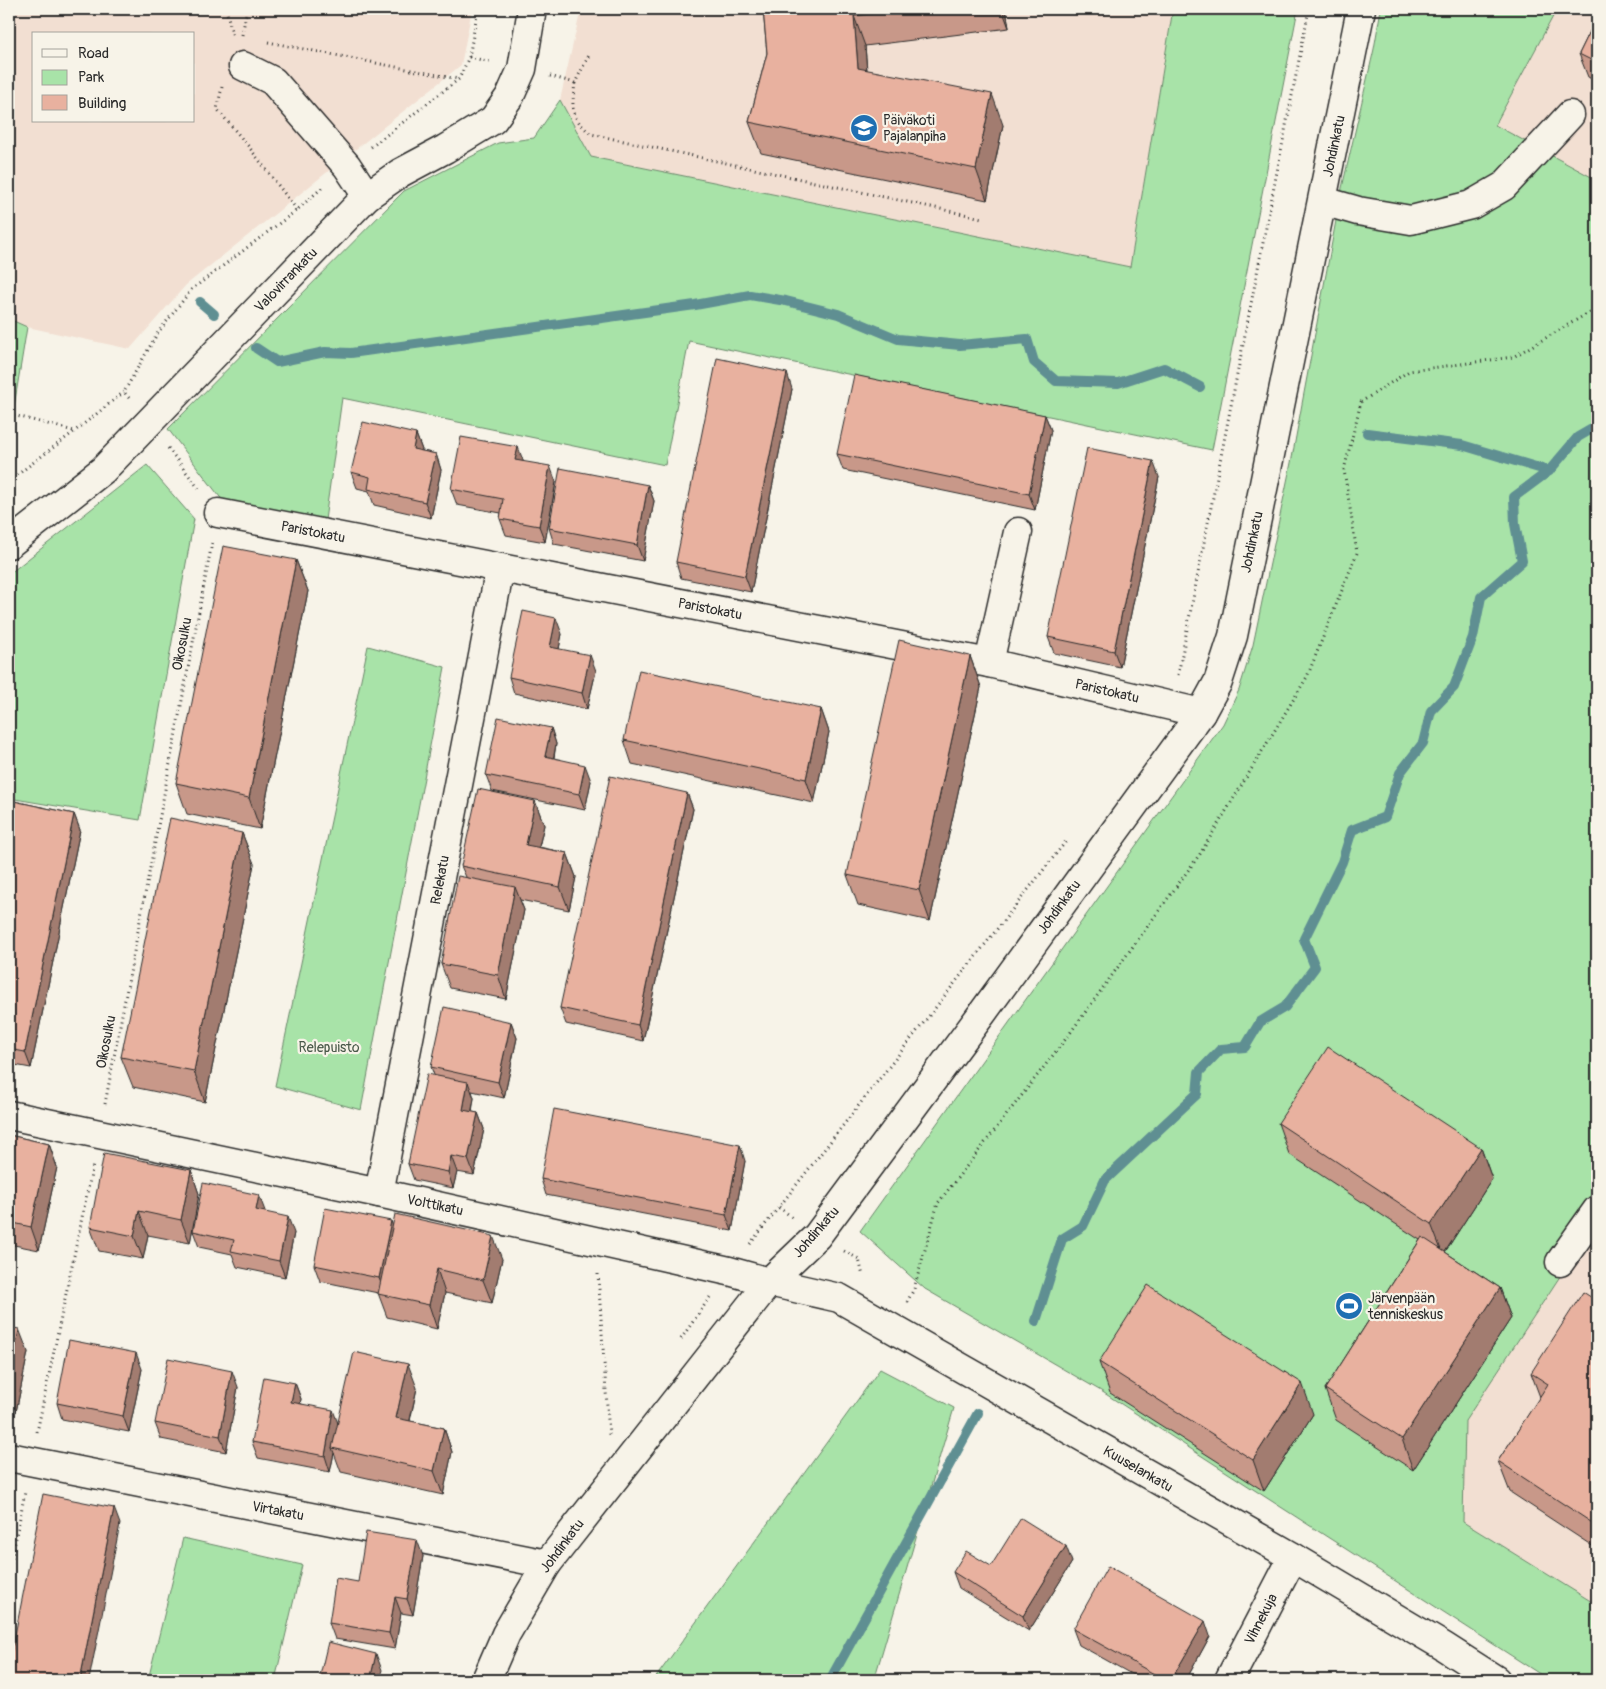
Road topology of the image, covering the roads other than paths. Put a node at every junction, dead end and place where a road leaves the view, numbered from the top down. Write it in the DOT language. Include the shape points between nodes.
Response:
graph roads {
  1 [pos="532,9"];
  2 [pos="1361,9"];
  3 [pos="233,64"];
  4 [pos="1570,115"];
  5 [pos="367,196"];
  6 [pos="1323,201"];
  7 [pos="218,513"];
  8 [pos="1018,532"];
  9 [pos="9,544"];
  10 [pos="500,568"];
  11 [pos="989,663"];
  12 [pos="1200,713"];
  13 [pos="9,1115"];
  14 [pos="379,1192"];
  15 [pos="1597,1210"];
  16 [pos="1560,1262"];
  17 [pos="769,1282"];
  18 [pos="20,1459"];
  19 [pos="1293,1557"];
  20 [pos="547,1564"];
  21 [pos="486,1680"];
  22 [pos="1229,1680"];
  23 [pos="1496,1680"];
  1 -- 5 [label="street, Valovirrankatu" via="522,69 510,96 493,120 400,173"];
  2 -- 6 [label="street, Johdinkatu"];
  3 -- 5 [label="street" via="273,81 347,166"];
  4 -- 6 [label="street" via="1504,186 1472,205 1411,220"];
  5 -- 9 [label="street, Valovirrankatu" via="103,470"];
  6 -- 12 [label="street, Johdinkatu" via="1233,636 1218,682"];
  7 -- 10 [label="street, Paristokatu"];
  8 -- 11 [label="street"];
  10 -- 11 [label="street, Paristokatu"];
  10 -- 14 [label="street, Relekatu"];
  11 -- 12 [label="street, Paristokatu"];
  12 -- 17 [label="street, Johdinkatu" via="816,1236"];
  13 -- 14 [label="street, Volttikatu"];
  14 -- 17 [label="street, Volttikatu"];
  15 -- 16 [label="street"];
  17 -- 19 [label="street, Kuuselankatu" via="838,1298"];
  17 -- 20 [label="street, Johdinkatu"];
  18 -- 20 [label="street, Virtakatu"];
  19 -- 22 [label="street, Vihnekuja"];
  19 -- 23 [label="street, Kuuselankatu"];
  20 -- 21 [label="street, Johdinkatu" via="506,1634"];
}
